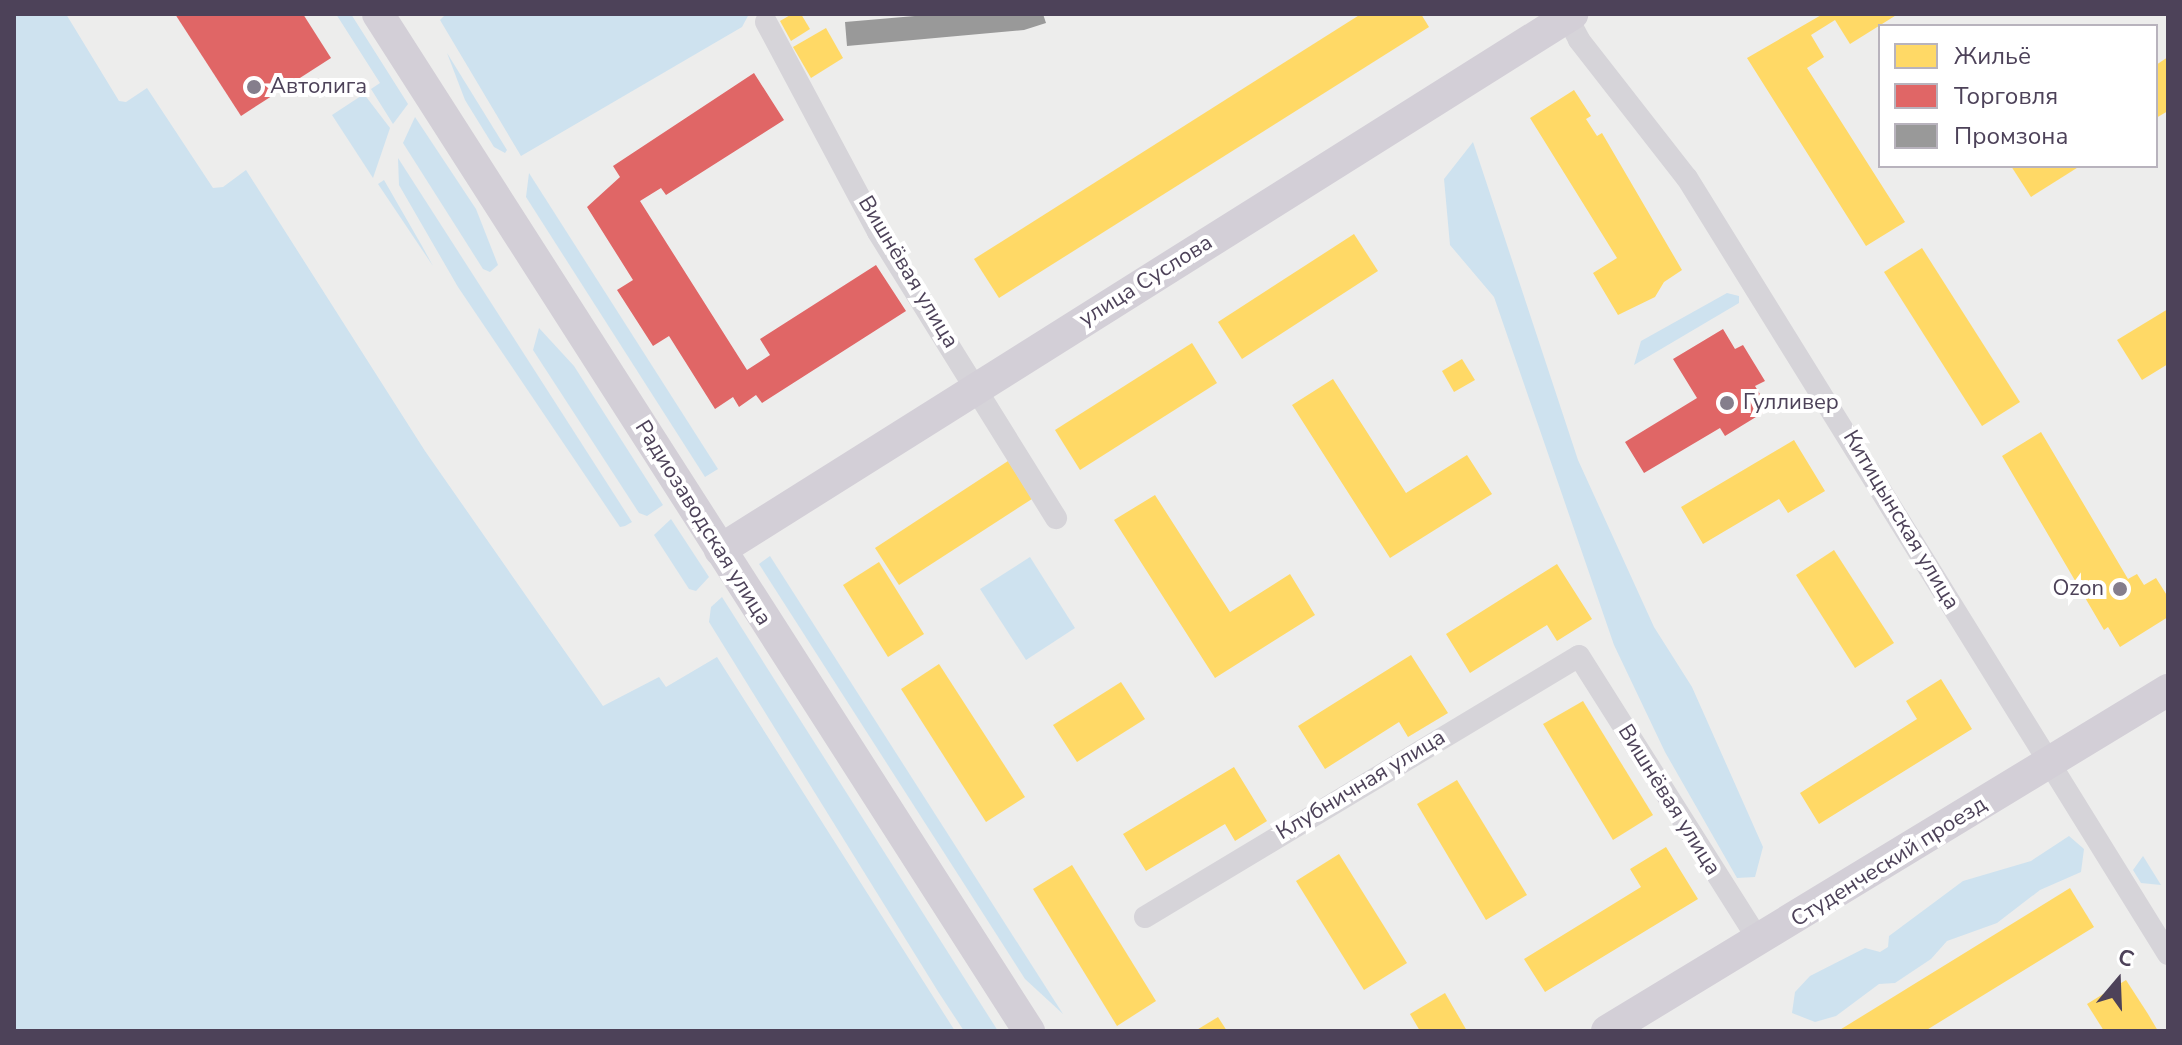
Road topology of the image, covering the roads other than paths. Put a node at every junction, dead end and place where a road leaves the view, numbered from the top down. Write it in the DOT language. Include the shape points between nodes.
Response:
graph roads {
  1 [pos="378,14"];
  2 [pos="1569,16"];
  3 [pos="766,22"];
  4 [pos="978,386"];
  5 [pos="1056,518"];
  6 [pos="720,550"];
  7 [pos="1579,656"];
  8 [pos="2168,690"];
  9 [pos="2049,762"];
  10 [pos="1145,917"];
  11 [pos="1760,942"];
  12 [pos="2168,954"];
  13 [pos="1029,1031"];
  14 [pos="1607,1031"];
  1 -- 6 [label="street, Радиозаводская улица"];
  2 -- 4 [label="street, улица Суслова"];
  2 -- 9 [label="street, Китицынская улица" via="1579,40 1687,178"];
  3 -- 4 [label="street, Вишнёвая улица" via="878,232"];
  4 -- 5 [label="street, Вишнёвая улица"];
  4 -- 6 [label="street, улица Суслова"];
  6 -- 13 [label="street, Радиозаводская улица"];
  7 -- 10 [label="street, Клубничная улица"];
  7 -- 11 [label="street, Вишнёвая улица"];
  8 -- 9 [label="street, Студенческий проезд"];
  9 -- 11 [label="street, Студенческий проезд"];
  9 -- 12 [label="street, Китицынская улица"];
  11 -- 14 [label="street, Студенческий проезд"];
}
